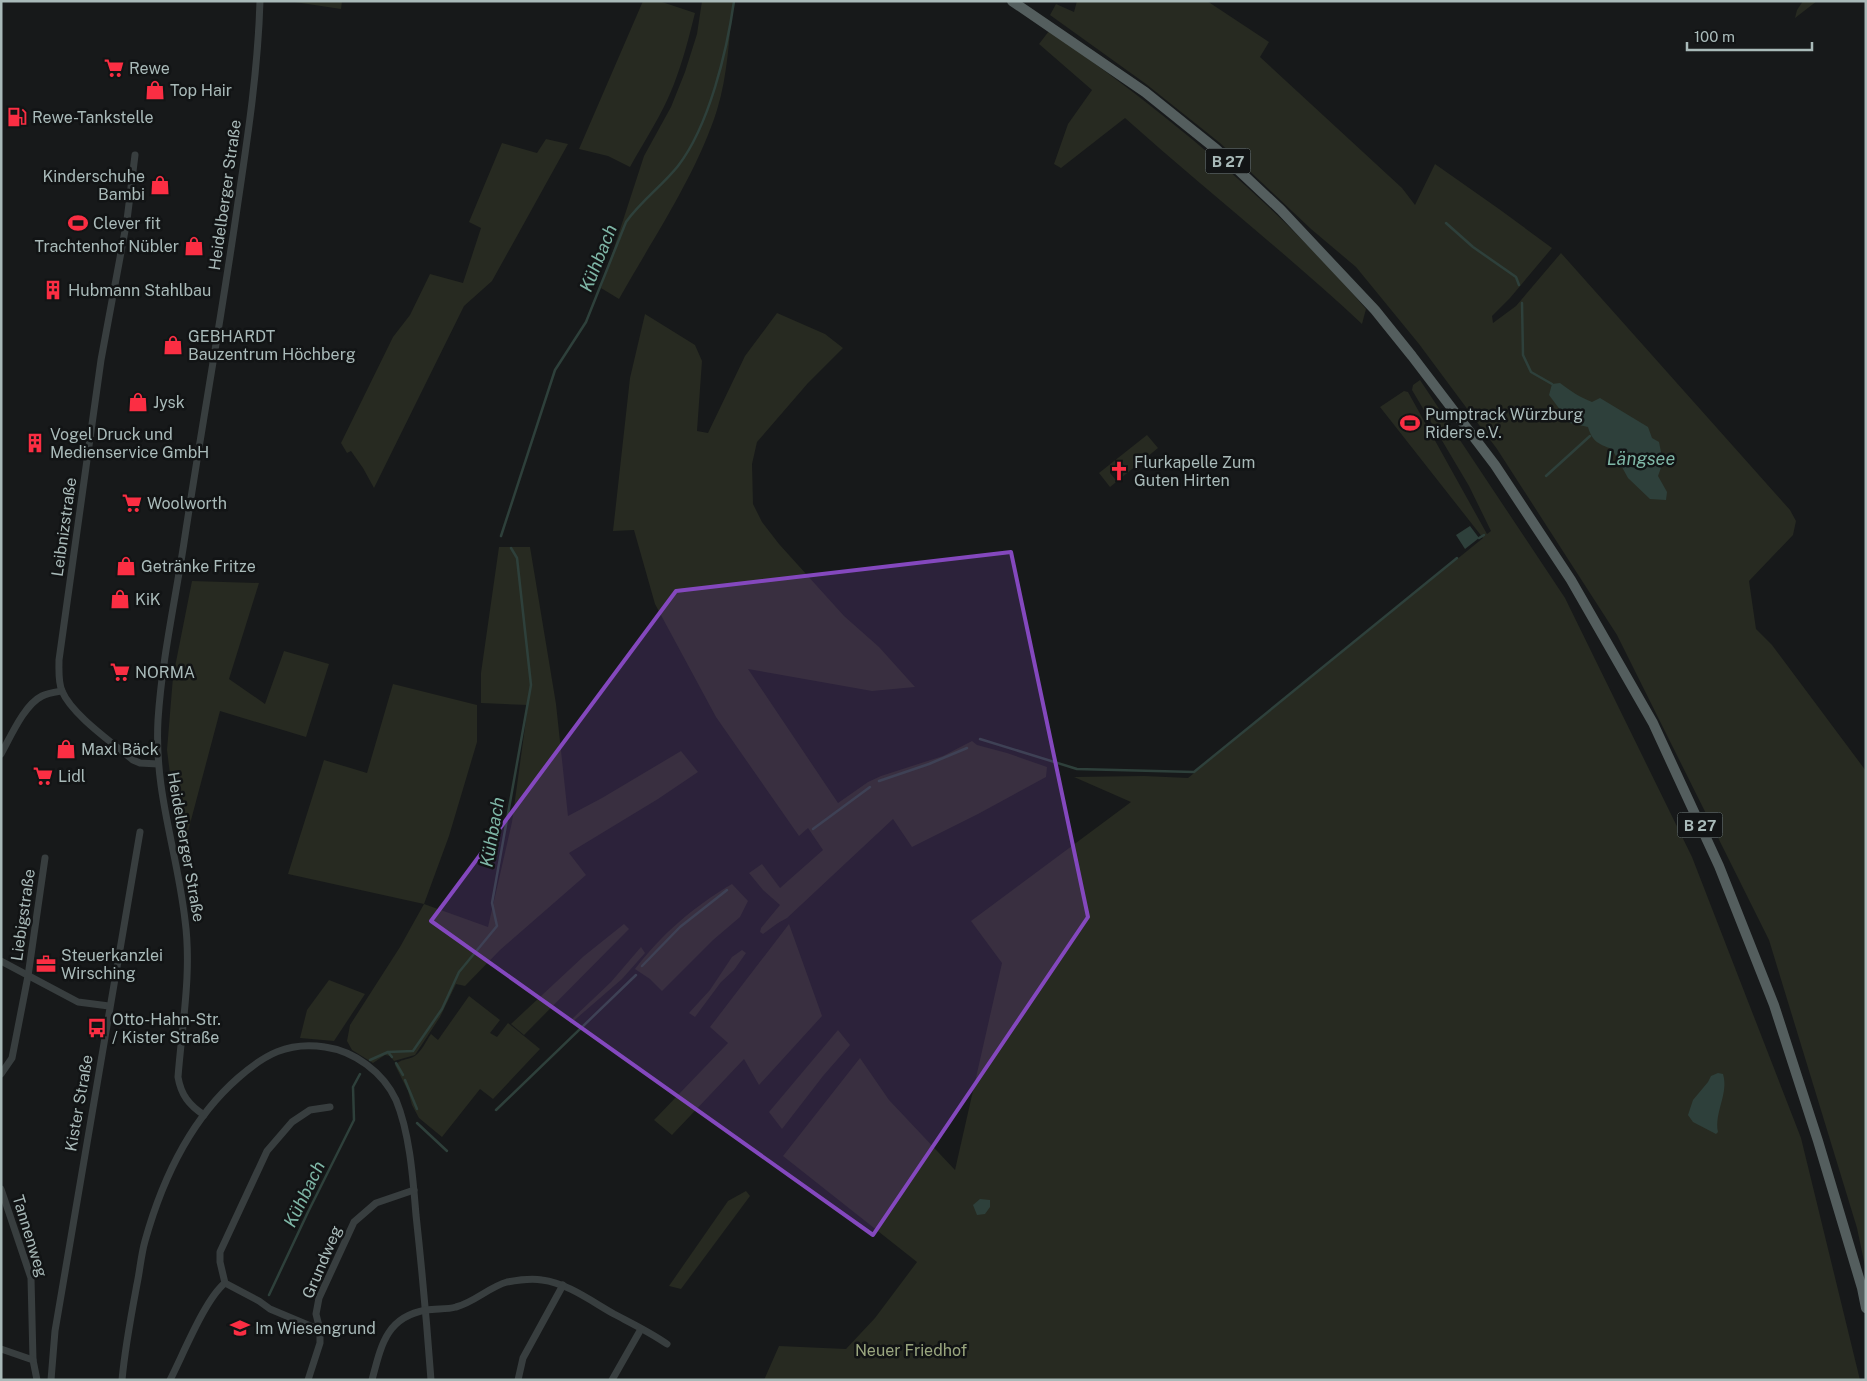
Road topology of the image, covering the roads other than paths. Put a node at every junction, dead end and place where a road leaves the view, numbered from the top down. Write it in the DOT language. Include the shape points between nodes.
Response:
graph roads {
  1 [pos="260,1"];
  2 [pos="1012,1"];
  3 [pos="135,155"];
  4 [pos="62,691"];
  5 [pos="1,754"];
  6 [pos="158,764"];
  7 [pos="140,832"];
  8 [pos="45,858"];
  9 [pos="1,961"];
  10 [pos="28,976"];
  11 [pos="109,1006"];
  12 [pos="1,1074"];
  13 [pos="330,1107"];
  14 [pos="204,1115"];
  15 [pos="1,1189"];
  16 [pos="414,1190"];
  17 [pos="225,1283"];
  18 [pos="563,1285"];
  19 [pos="1866,1308"];
  20 [pos="426,1310"];
  21 [pos="641,1328"];
  22 [pos="320,1330"];
  23 [pos="667,1344"];
  24 [pos="1,1349"];
  25 [pos="33,1360"];
  26 [pos="37,1380"];
  27 [pos="51,1380"];
  28 [pos="122,1380"];
  29 [pos="170,1380"];
  30 [pos="308,1380"];
  31 [pos="372,1380"];
  32 [pos="431,1380"];
  33 [pos="518,1380"];
  34 [pos="612,1380"];
  1 -- 6 [label="street, Heidelberger Straße" via="253,101 220,328 167,646 158,719"];
  2 -- 19 [label="main road, B 27" via="1145,92 1216,149 1281,210 1375,310 1412,356 1495,466 1571,580 1653,723 1719,866 1774,1005 1818,1141"];
  3 -- 4 [label="street, Leibnizstraße" via="127,220 101,360 59,660"];
  4 -- 5 [label="street" via="36,700 21,718"];
  4 -- 6 [label="street" via="73,708 133,760"];
  6 -- 14 [label="street, Heidelberger Straße" via="188,947 178,1077 185,1097"];
  7 -- 11 [label="street, Kister Straße"];
  8 -- 10 [label="street, Liebigstraße"];
  9 -- 10 [label="street"];
  10 -- 11 [label="street" via="78,1002"];
  10 -- 12 [label="street, Liebigstraße" via="12,1058"];
  11 -- 27 [label="street, Kister Straße" via="54,1331"];
  13 -- 17 [label="street" via="310,1110 292,1122 267,1151 220,1250"];
  14 -- 16 [label="street" via="224,1091 273,1053 310,1044 337,1049 356,1057 373,1070 395,1099 402,1120"];
  14 -- 28 [label="street" via="185,1142 152,1216 130,1321"];
  15 -- 25 [label="street, Tannenweg" via="31,1278"];
  16 -- 20 [label="street"];
  16 -- 22 [label="street, Grundweg" via="376,1203 354,1222 319,1298 316,1314"];
  17 -- 22 [label="street" via="270,1309"];
  17 -- 29 [label="street" via="204,1312"];
  18 -- 20 [label="street" via="531,1279 511,1282 493,1288 464,1305"];
  18 -- 21 [label="street"];
  18 -- 33 [label="street" via="523,1358"];
  20 -- 31 [label="street" via="410,1315 389,1330 382,1342"];
  20 -- 32 [label="street"];
  21 -- 23 [label="street"];
  21 -- 34 [label="street"];
  22 -- 30 [label="street, Grundweg" via="318,1352"];
  24 -- 25 [label="street"];
  25 -- 26 [label="street, Tannenweg"];
}
